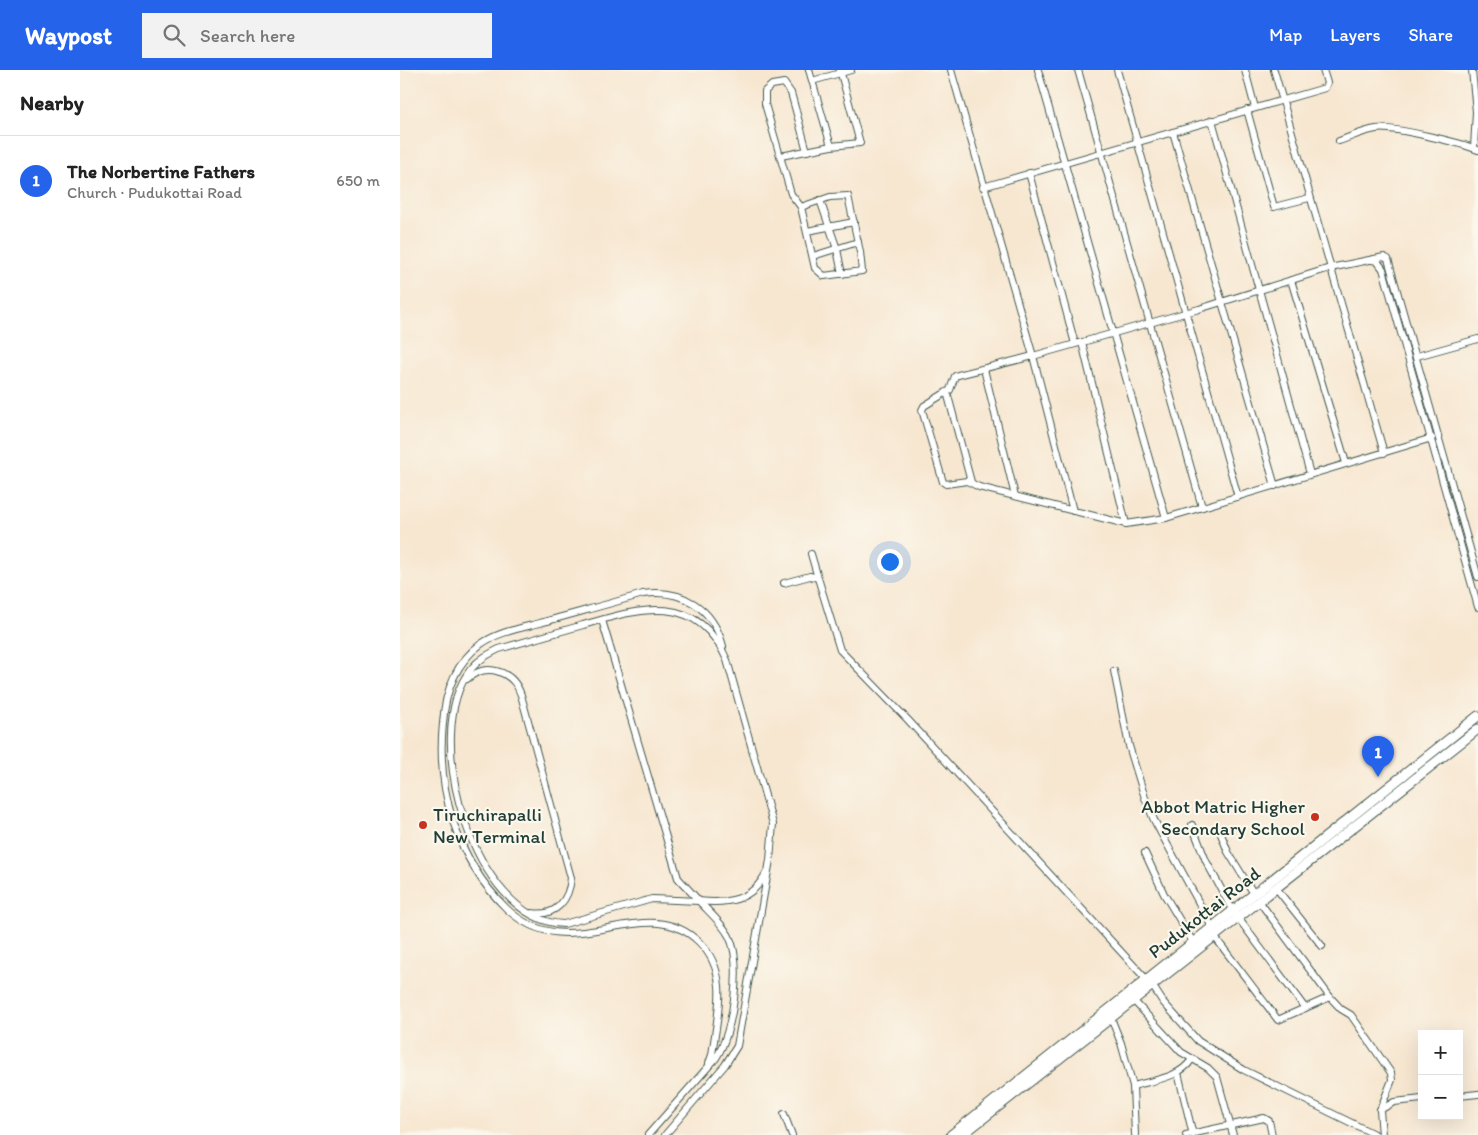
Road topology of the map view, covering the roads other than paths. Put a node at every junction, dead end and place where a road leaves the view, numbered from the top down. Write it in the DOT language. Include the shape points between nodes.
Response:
graph roads {
  1 [pos="809,70"];
  2 [pos="851,70"];
  3 [pos="951,70"];
  4 [pos="1038,70"];
  5 [pos="1078,70"];
  6 [pos="1116,70"];
  7 [pos="1245,70"];
  8 [pos="1274,70"];
  9 [pos="1323,70"];
  10 [pos="1472,70"];
  11 [pos="841,71"];
  12 [pos="812,81"];
  13 [pos="1282,100"];
  14 [pos="1255,108"];
  15 [pos="1247,110"];
  16 [pos="1212,120"];
  17 [pos="1173,132"];
  18 [pos="1339,141"];
  19 [pos="1137,142"];
  20 [pos="832,146"];
  21 [pos="1476,149"];
  22 [pos="807,151"];
  23 [pos="1101,152"];
  24 [pos="781,156"];
  25 [pos="1064,163"];
  26 [pos="1028,173"];
  27 [pos="983,187"];
  28 [pos="1309,198"];
  29 [pos="820,200"];
  30 [pos="801,207"];
  31 [pos="854,222"];
  32 [pos="830,227"];
  33 [pos="807,231"];
  34 [pos="858,242"];
  35 [pos="837,249"];
  36 [pos="813,256"];
  37 [pos="1370,259"];
  38 [pos="1330,268"];
  39 [pos="842,274"];
  40 [pos="1291,280"];
  41 [pos="1259,290"];
  42 [pos="1221,302"];
  43 [pos="1186,313"];
  44 [pos="1149,323"];
  45 [pos="1113,334"];
  46 [pos="1478,339"];
  47 [pos="1078,343"];
  48 [pos="1033,356"];
  49 [pos="1418,360"];
  50 [pos="1411,365"];
  51 [pos="984,369"];
  52 [pos="947,392"];
  53 [pos="1432,438"];
  54 [pos="1384,453"];
  55 [pos="1346,463"];
  56 [pos="1310,474"];
  57 [pos="971,482"];
  58 [pos="1275,486"];
  59 [pos="1015,496"];
  60 [pos="1238,496"];
  61 [pos="1202,508"];
  62 [pos="1073,511"];
  63 [pos="1166,518"];
  64 [pos="1126,524"];
  65 [pos="1465,529"];
  66 [pos="1457,531"];
  67 [pos="811,554"];
  68 [pos="1478,577"];
  69 [pos="818,578"];
  70 [pos="784,583"];
  71 [pos="1478,607"];
  72 [pos="602,620"];
  73 [pos="727,660"];
  74 [pos="1114,671"];
  75 [pos="464,682"];
  76 [pos="1478,716"];
  77 [pos="1478,729"];
  78 [pos="1192,826"];
  79 [pos="1334,831"];
  80 [pos="1221,834"];
  81 [pos="1340,838"];
  82 [pos="1145,852"];
  83 [pos="770,860"];
  84 [pos="1276,888"];
  85 [pos="1256,897"];
  86 [pos="699,901"];
  87 [pos="517,906"];
  88 [pos="1235,914"];
  89 [pos="1212,927"];
  90 [pos="1214,936"];
  91 [pos="1193,942"];
  92 [pos="1322,946"];
  93 [pos="1149,982"];
  94 [pos="1330,997"];
  95 [pos="1133,1000"];
  96 [pos="1304,1008"];
  97 [pos="1111,1018"];
  98 [pos="1192,1059"];
  99 [pos="703,1073"];
  100 [pos="1178,1073"];
  101 [pos="1134,1086"];
  102 [pos="1478,1094"];
  103 [pos="1463,1096"];
  104 [pos="1418,1099"];
  105 [pos="1380,1110"];
  106 [pos="784,1114"];
  107 [pos="1230,1126"];
  108 [pos="1190,1134"];
  109 [pos="648,1135"];
  110 [pos="665,1135"];
  111 [pos="792,1135"];
  112 [pos="951,1135"];
  113 [pos="962,1135"];
  114 [pos="1135,1135"];
  115 [pos="1233,1135"];
  116 [pos="1272,1135"];
  117 [pos="1376,1135"];
  118 [pos="1382,1135"];
  1 -- 12 [label="street"];
  2 -- 11 [label="street"];
  3 -- 27 [label="street"];
  4 -- 25 [label="street"];
  5 -- 23 [label="street"];
  6 -- 19 [label="street"];
  7 -- 14 [label="street"];
  8 -- 13 [label="street"];
  9 -- 13 [label="street" via="1327,83 1325,88"];
  10 -- 21 [label="street"];
  11 -- 12 [label="street"];
  11 -- 20 [label="street" via="860,143"];
  12 -- 20 [label="street"];
  13 -- 14 [label="street"];
  13 -- 28 [label="street"];
  14 -- 15 [label="street"];
  15 -- 16 [label="street"];
  15 -- 28 [label="street" via="1274,207"];
  16 -- 17 [label="street"];
  16 -- 41 [label="street"];
  17 -- 19 [label="street"];
  17 -- 42 [label="street"];
  18 -- 21 [label="street" via="1388,128"];
  19 -- 23 [label="street"];
  19 -- 43 [label="street"];
  20 -- 22 [label="street"];
  22 -- 24 [label="street"];
  22 -- 24 [label="street" via="791,93 784,83 772,85 765,91 765,104"];
  23 -- 25 [label="street"];
  23 -- 44 [label="street"];
  24 -- 30 [label="street" via="791,194"];
  25 -- 26 [label="street"];
  25 -- 45 [label="street"];
  26 -- 27 [label="street"];
  26 -- 47 [label="street"];
  27 -- 48 [label="street"];
  28 -- 38 [label="street"];
  29 -- 30 [label="street"];
  29 -- 31 [label="street" via="848,196"];
  29 -- 32 [label="street"];
  30 -- 33 [label="street"];
  31 -- 32 [label="street"];
  31 -- 34 [label="street"];
  32 -- 33 [label="street"];
  32 -- 35 [label="street"];
  33 -- 36 [label="street"];
  34 -- 35 [label="street"];
  34 -- 39 [label="street" via="862,271"];
  35 -- 36 [label="street"];
  35 -- 39 [label="street"];
  36 -- 39 [label="street" via="815,268 824,276"];
  37 -- 38 [label="street"];
  37 -- 49 [label="street" via="1384,257 1390,262"];
  37 -- 50 [label="street" via="1377,261 1383,269"];
  38 -- 40 [label="street"];
  38 -- 54 [label="street"];
  40 -- 41 [label="street"];
  40 -- 55 [label="street"];
  41 -- 42 [label="street"];
  41 -- 56 [label="street"];
  42 -- 43 [label="street"];
  42 -- 58 [label="street"];
  43 -- 44 [label="street"];
  43 -- 60 [label="street"];
  44 -- 45 [label="street"];
  44 -- 61 [label="street"];
  45 -- 47 [label="street"];
  45 -- 63 [label="street"];
  46 -- 49 [label="street"];
  47 -- 48 [label="street"];
  47 -- 64 [label="street"];
  48 -- 51 [label="street"];
  48 -- 62 [label="street"];
  49 -- 50 [label="street"];
  49 -- 65 [label="street"];
  50 -- 53 [label="street"];
  51 -- 52 [label="street" via="955,376"];
  51 -- 59 [label="street"];
  52 -- 57 [label="street"];
  52 -- 57 [label="street" via="922,410 943,482"];
  53 -- 54 [label="street"];
  53 -- 66 [label="street"];
  54 -- 55 [label="street"];
  55 -- 56 [label="street"];
  56 -- 58 [label="street"];
  57 -- 59 [label="street"];
  58 -- 60 [label="street"];
  59 -- 62 [label="street"];
  60 -- 61 [label="street"];
  61 -- 63 [label="street"];
  62 -- 64 [label="street"];
  63 -- 64 [label="street"];
  65 -- 66 [label="street"];
  65 -- 68 [label="street"];
  66 -- 71 [label="street"];
  67 -- 69 [label="street"];
  69 -- 70 [label="street" via="810,576"];
  69 -- 93 [label="street" via="840,650"];
  72 -- 73 [label="street" via="643,609 675,612 689,617 712,634"];
  72 -- 75 [label="street" via="499,649 477,662"];
  72 -- 86 [label="street" via="675,871 682,884"];
  73 -- 83 [label="street" via="772,817"];
  73 -- 99 [label="street" via="720,635 702,608 692,600 663,592 644,594 494,636 470,654 452,679 444,707 441,752 445,794 459,839 500,902 524,922 550,932 573,935 639,922 666,924 698,942 712,958 720,992 712,1055"];
  74 -- 89 [label="street" via="1129,746 1145,798"];
  75 -- 87 [label="street" via="457,697 451,739 456,794 476,847 499,885"];
  75 -- 87 [label="street" via="477,672 493,670 509,676 520,689 570,873 568,895 557,908 536,914"];
  76 -- 79 [label="highway, Pudukottai Road"];
  77 -- 81 [label="highway, Pudukottai Road"];
  78 -- 88 [label="street" via="1206,861"];
  79 -- 81 [label="highway"];
  79 -- 85 [label="highway, Pudukottai Road"];
  80 -- 85 [label="street" via="1228,852"];
  81 -- 84 [label="highway, Pudukottai Road"];
  82 -- 91 [label="street" via="1164,894"];
  83 -- 86 [label="street" via="762,881 745,896 723,902"];
  83 -- 110 [label="street" via="736,1046 725,1065"];
  84 -- 85 [label="highway, Pudukottai Road"];
  84 -- 92 [label="street"];
  85 -- 88 [label="highway, Pudukottai Road"];
  85 -- 94 [label="street"];
  86 -- 87 [label="street" via="652,899 564,924 540,920"];
  86 -- 99 [label="street" via="729,936 737,970 724,1045"];
  88 -- 89 [label="highway, Pudukottai Road"];
  88 -- 90 [label="highway, Pudukottai Road"];
  88 -- 96 [label="street"];
  89 -- 91 [label="highway, Pudukottai Road"];
  90 -- 93 [label="highway, Pudukottai Road"];
  90 -- 96 [label="street" via="1278,1020"];
  91 -- 93 [label="highway, Pudukottai Road"];
  93 -- 95 [label="highway, Pudukottai Road"];
  93 -- 112 [label="highway, Pudukottai Road"];
  93 -- 117 [label="street" via="1198,1041 1244,1070"];
  94 -- 96 [label="street"];
  94 -- 105 [label="street" via="1351,1015 1391,1073 1392,1080"];
  95 -- 97 [label="highway, Pudukottai Road"];
  95 -- 98 [label="street" via="1181,1052"];
  97 -- 101 [label="street"];
  97 -- 113 [label="highway, Pudukottai Road"];
  98 -- 100 [label="street"];
  98 -- 107 [label="street" via="1217,1077"];
  99 -- 109 [label="street"];
  100 -- 101 [label="street"];
  100 -- 108 [label="street"];
  101 -- 114 [label="street"];
  102 -- 103 [label="street"];
  104 -- 105 [label="street" via="1394,1102"];
  105 -- 118 [label="street"];
  106 -- 111 [label="street"];
  107 -- 108 [label="street"];
  107 -- 115 [label="street"];
  107 -- 116 [label="street" via="1264,1118 1269,1121"];
}
